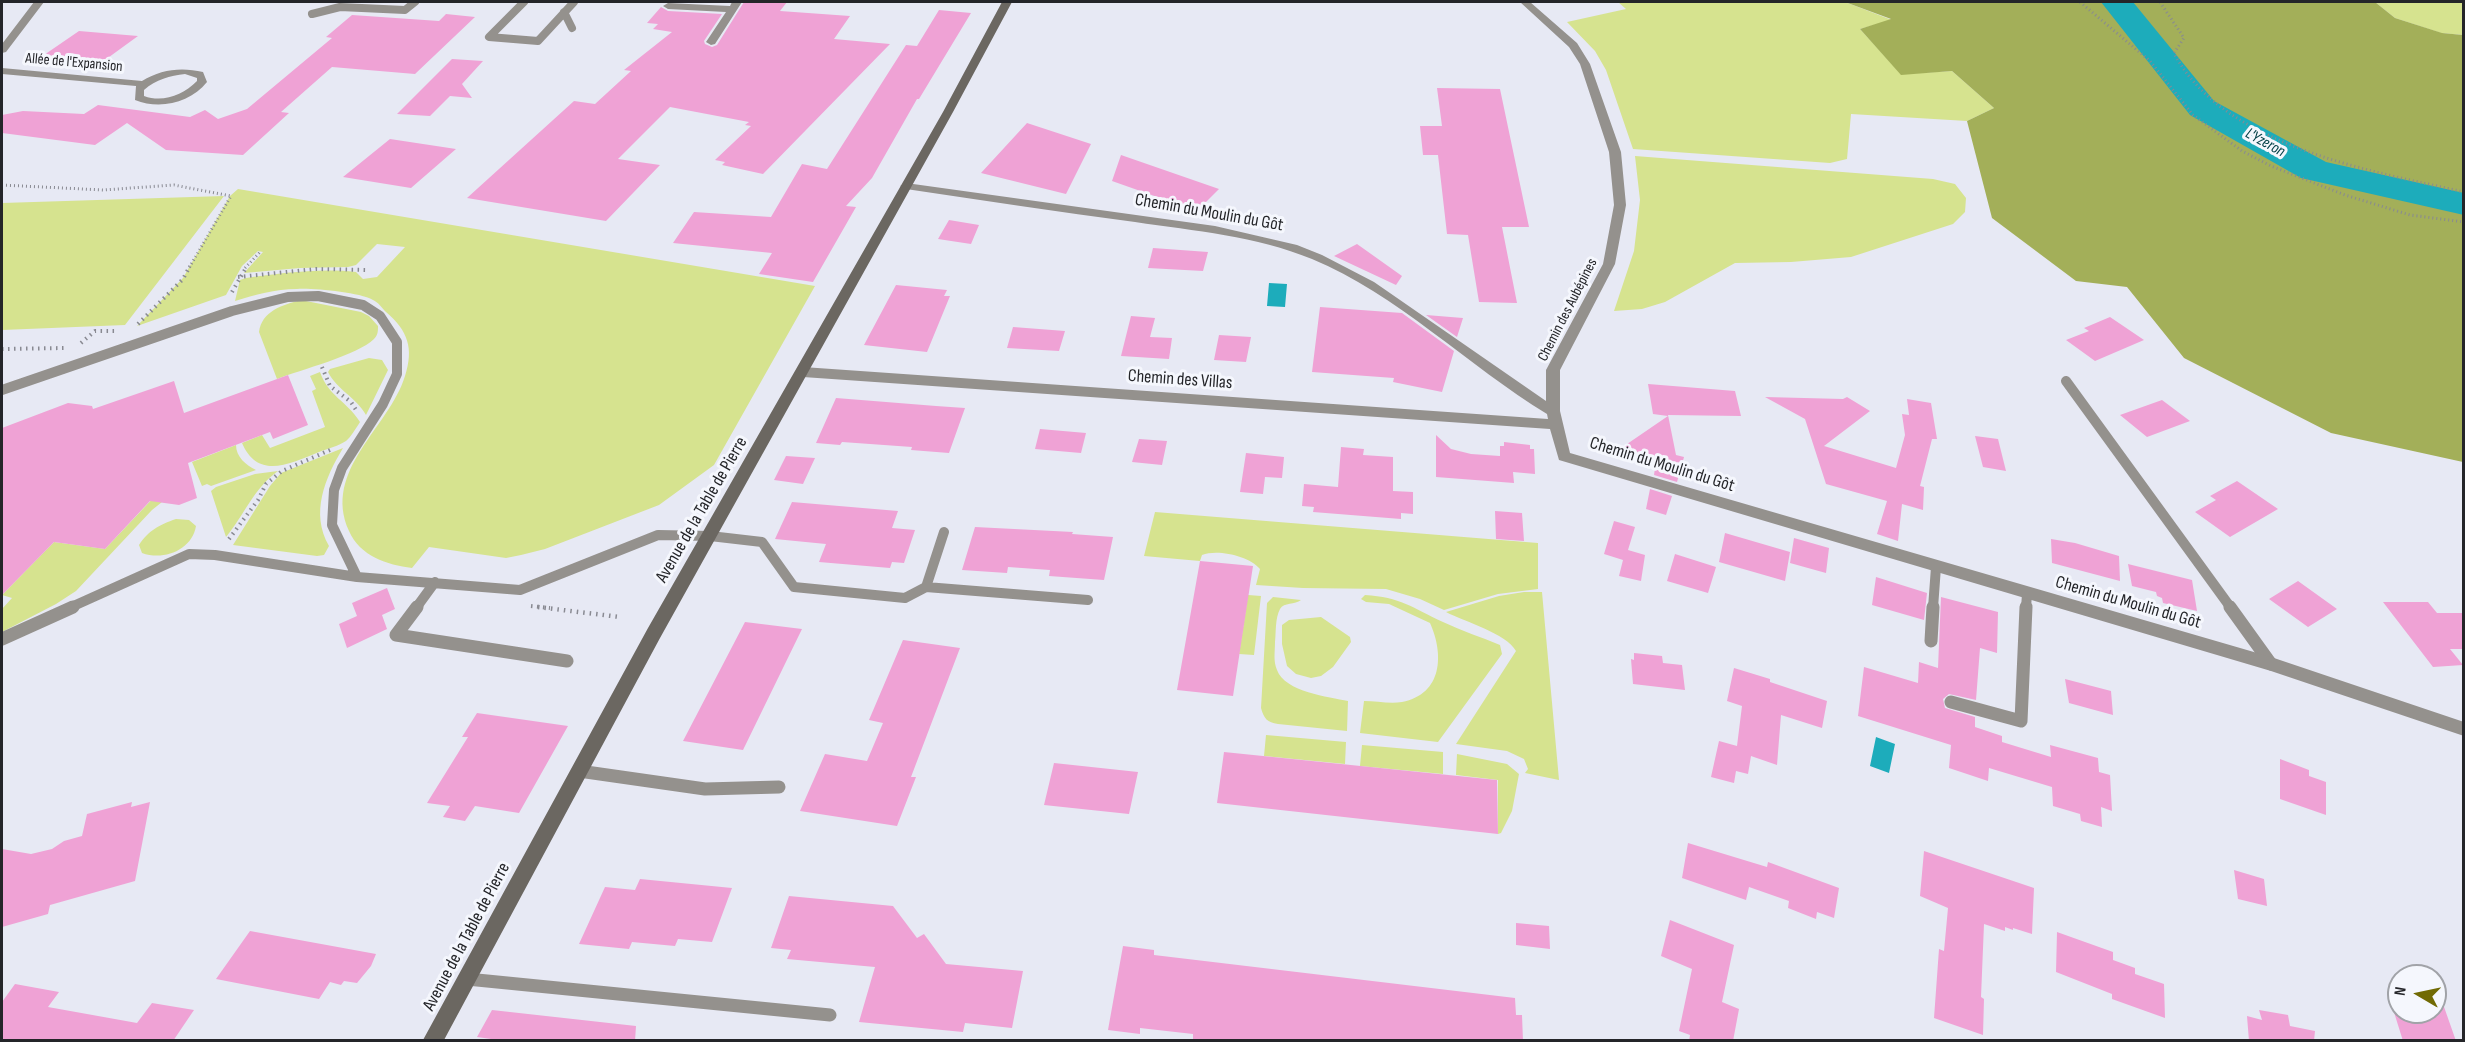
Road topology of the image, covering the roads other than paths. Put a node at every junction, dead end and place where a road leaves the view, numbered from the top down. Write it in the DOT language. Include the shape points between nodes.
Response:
graph roads {
  1 [pos="39,2"];
  2 [pos="415,2"];
  3 [pos="524,2"];
  4 [pos="574,2"];
  5 [pos="1007,2"];
  6 [pos="1525,2"];
  7 [pos="735,5"];
  8 [pos="668,6"];
  9 [pos="564,12"];
  10 [pos="312,14"];
  11 [pos="572,27"];
  12 [pos="711,42"];
  13 [pos="2,50"];
  14 [pos="2,71"];
  15 [pos="143,84"];
  16 [pos="906,186"];
  17 [pos="802,372"];
  18 [pos="2066,381"];
  19 [pos="2,390"];
  20 [pos="1554,417"];
  21 [pos="944,532"];
  22 [pos="710,536"];
  23 [pos="1936,567"];
  24 [pos="357,577"];
  25 [pos="435,582"];
  26 [pos="926,587"];
  27 [pos="2027,594"];
  28 [pos="1088,600"];
  29 [pos="3,640"];
  30 [pos="1930,641"];
  31 [pos="567,661"];
  32 [pos="2271,664"];
  33 [pos="1951,702"];
  34 [pos="2463,729"];
  35 [pos="579,771"];
  36 [pos="779,787"];
  37 [pos="467,979"];
  38 [pos="830,1015"];
  39 [pos="433,1041"];
  1 -- 13 [label="street"];
  2 -- 10 [label="lane" via="405,10 340,7"];
  3 -- 9 [label="lane" via="489,37 538,40"];
  4 -- 9 [label="lane"];
  5 -- 16 [label="main road, Avenue de la Table de Pierre"];
  6 -- 20 [label="street, Chemin des Aubépines" via="1573,45 1586,64 1615,152 1620,204 1609,264 1553,370"];
  7 -- 8 [label="street"];
  7 -- 12 [label="street"];
  9 -- 11 [label="lane"];
  14 -- 15 [label="street, Allée de l'Expansion"];
  15 -- 15 [label="street, Allée de l'Expansion" via="139,98 161,102 192,92 202,78 193,72 175,72"];
  16 -- 17 [label="main road, Avenue de la Table de Pierre"];
  16 -- 20 [label="street, Chemin du Moulin du Gôt" via="1242,234 1297,249 1341,268 1377,290"];
  17 -- 20 [label="street, Chemin des Villas"];
  17 -- 22 [label="main road, Avenue de la Table de Pierre"];
  18 -- 32 [label="lane"];
  19 -- 24 [label="lane" via="232,311 288,297 318,296 363,305 380,316 397,342 397,374 342,468 334,490 332,525"];
  20 -- 23 [label="street, Chemin du Moulin du Gôt" via="1564,456"];
  21 -- 26 [label="lane"];
  22 -- 25 [label="lane" via="658,535 520,590"];
  22 -- 26 [label="lane" via="762,542 794,587 905,597"];
  22 -- 35 [label="main road, Avenue de la Table de Pierre"];
  23 -- 27 [label="street, Chemin du Moulin du Gôt"];
  23 -- 30 [label="lane"];
  24 -- 25 [label="lane"];
  24 -- 29 [label="lane" via="189,554"];
  25 -- 31 [label="lane" via="396,635"];
  26 -- 28 [label="lane"];
  27 -- 32 [label="street, Chemin du Moulin du Gôt"];
  27 -- 33 [label="lane" via="2020,721"];
  32 -- 34 [label="street, Chemin du Moulin du Gôt"];
  35 -- 36 [label="lane" via="705,789"];
  35 -- 37 [label="main road, Avenue de la Table de Pierre"];
  37 -- 38 [label="lane"];
  37 -- 39 [label="main road, Avenue de la Table de Pierre"];
}
